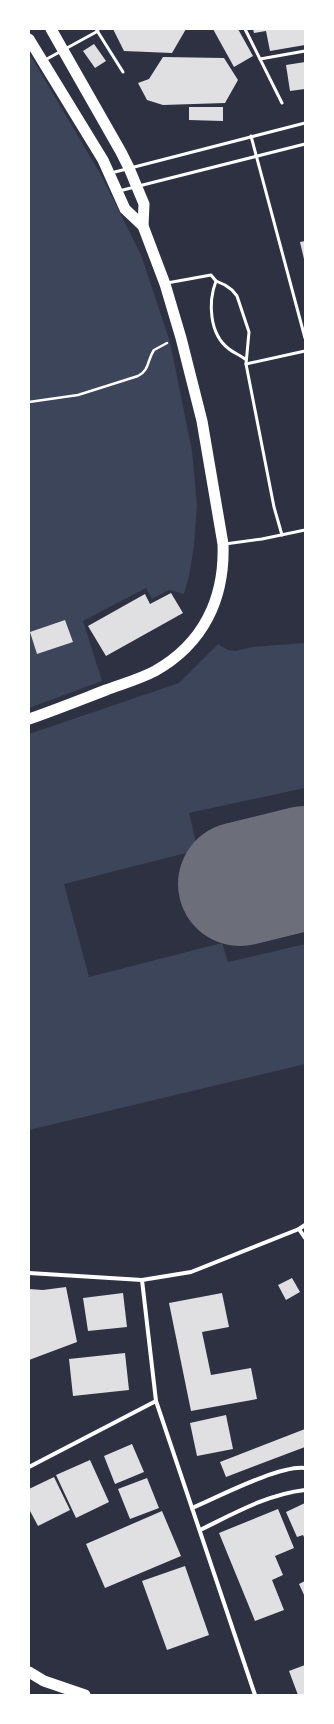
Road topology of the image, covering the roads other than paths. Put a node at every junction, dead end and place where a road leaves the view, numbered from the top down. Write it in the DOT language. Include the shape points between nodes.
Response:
graph roads {
  1 [pos="51,29"];
  2 [pos="245,29"];
  3 [pos="97,30"];
  4 [pos="29,39"];
  5 [pos="62,50"];
  6 [pos="305,51"];
  7 [pos="260,59"];
  8 [pos="42,62"];
  9 [pos="123,72"];
  10 [pos="282,103"];
  11 [pos="305,123"];
  12 [pos="251,136"];
  13 [pos="305,144"];
  14 [pos="256,156"];
  15 [pos="130,168"];
  16 [pos="109,173"];
  17 [pos="137,186"];
  18 [pos="117,192"];
  19 [pos="143,226"];
  20 [pos="216,281"];
  21 [pos="165,284"];
  22 [pos="305,338"];
  23 [pos="305,351"];
  24 [pos="245,359"];
  25 [pos="246,364"];
  26 [pos="305,530"];
  27 [pos="282,535"];
  28 [pos="223,544"];
  29 [pos="29,719"];
  30 [pos="305,1225"];
  31 [pos="299,1229"];
  32 [pos="305,1238"];
  33 [pos="29,1273"];
  34 [pos="142,1280"];
  35 [pos="156,1401"];
  36 [pos="29,1467"];
  37 [pos="305,1468"];
  38 [pos="305,1490"];
  39 [pos="192,1508"];
  40 [pos="200,1530"];
  41 [pos="29,1672"];
  42 [pos="85,1695"];
  43 [pos="256,1695"];
  1 -- 5 [label="highway"];
  2 -- 7 [label="lane"];
  3 -- 5 [label="lane"];
  3 -- 9 [label="lane"];
  4 -- 8 [label="highway"];
  5 -- 8 [label="lane"];
  5 -- 15 [label="highway"];
  6 -- 7 [label="lane"];
  7 -- 10 [label="lane"];
  8 -- 16 [label="highway"];
  11 -- 12 [label="lane"];
  12 -- 14 [label="lane"];
  12 -- 15 [label="lane"];
  13 -- 14 [label="lane"];
  14 -- 17 [label="lane"];
  14 -- 22 [label="lane"];
  15 -- 16 [label="lane"];
  15 -- 17 [label="highway"];
  16 -- 18 [label="highway"];
  17 -- 18 [label="lane"];
  17 -- 19 [label="highway" via="144,204"];
  18 -- 19 [label="highway" via="125,209"];
  19 -- 21 [label="highway"];
  20 -- 21 [label="lane" via="214,277 207,275"];
  20 -- 24 [label="lane" via="237,296 249,332"];
  20 -- 24 [label="lane" via="211,302 214,325 228,349"];
  21 -- 28 [label="highway" via="202,421"];
  23 -- 25 [label="lane"];
  24 -- 25 [label="lane"];
  25 -- 27 [label="lane" via="272,499"];
  26 -- 27 [label="lane"];
  27 -- 28 [label="lane"];
  28 -- 29 [label="highway" via="224,562 220,587 208,620 192,642 174,659 154,672"];
  30 -- 31 [label="street"];
  31 -- 32 [label="street"];
  31 -- 34 [label="street" via="192,1272"];
  33 -- 34 [label="street"];
  34 -- 35 [label="street"];
  35 -- 36 [label="street"];
  35 -- 39 [label="street"];
  37 -- 39 [label="street" via="275,1472"];
  38 -- 40 [label="street" via="257,1503"];
  39 -- 40 [label="street"];
  40 -- 43 [label="street"];
  41 -- 42 [label="highway" via="44,1681"];
}
